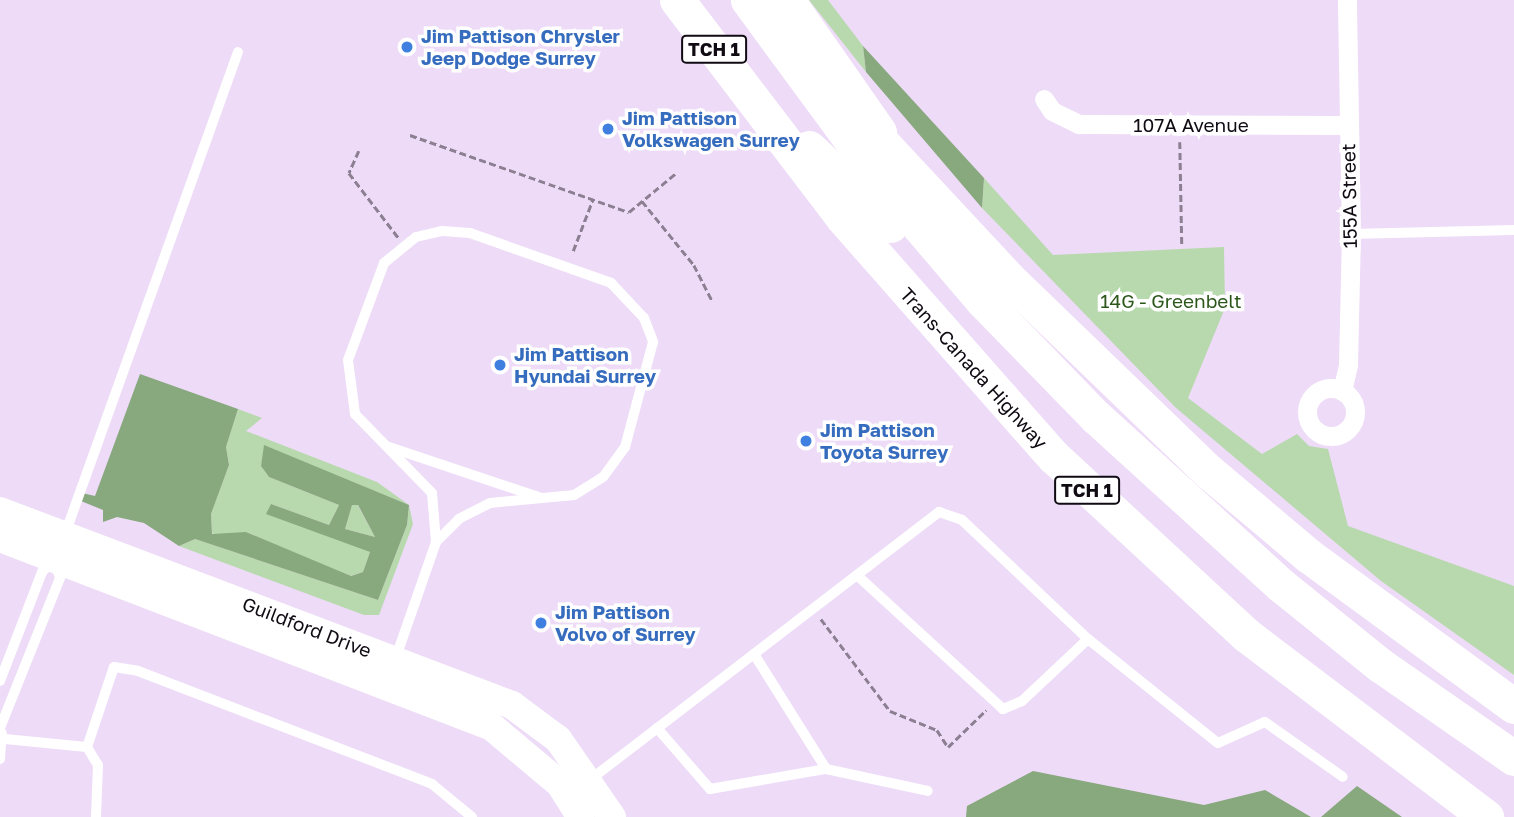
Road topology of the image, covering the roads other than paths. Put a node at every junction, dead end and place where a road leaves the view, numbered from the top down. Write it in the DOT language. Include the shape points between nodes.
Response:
graph roads {
  1 [pos="677,0"];
  2 [pos="750,0"];
  3 [pos="787,0"];
  4 [pos="1347,0"];
  5 [pos="238,52"];
  6 [pos="751,97"];
  7 [pos="1044,99"];
  8 [pos="1347,125"];
  9 [pos="903,166"];
  10 [pos="1514,230"];
  11 [pos="1351,234"];
  12 [pos="1342,391"];
  13 [pos="387,446"];
  14 [pos="542,498"];
  15 [pos="0,511"];
  16 [pos="0,538"];
  17 [pos="436,542"];
  18 [pos="59,547"];
  19 [pos="857,575"];
  20 [pos="1088,639"];
  21 [pos="754,654"];
  22 [pos="391,672"];
  23 [pos="0,681"];
  24 [pos="1514,706"];
  25 [pos="657,729"];
  26 [pos="2,732"];
  27 [pos="87,747"];
  28 [pos="1514,758"];
  29 [pos="0,759"];
  30 [pos="826,769"];
  31 [pos="1343,777"];
  32 [pos="591,779"];
  33 [pos="1514,780"];
  34 [pos="928,791"];
  35 [pos="96,817"];
  36 [pos="471,817"];
  37 [pos="581,817"];
  38 [pos="612,817"];
  39 [pos="1486,817"];
  1 -- 6 [label="highway, Trans-Canada Highway / TCH 1"];
  2 -- 9 [label="highway, TCH 1"];
  2 -- 28 [label="highway" via="883,184 983,301 1096,417 1282,586 1380,665"];
  3 -- 9 [label="highway"];
  4 -- 8 [label="street, 155A Street"];
  5 -- 18 [label="lane"];
  6 -- 33 [label="highway" via="867,198 1082,430 1180,523 1366,680"];
  6 -- 39 [label="highway, Trans-Canada Highway / TCH 1" via="943,338 1139,541 1336,708"];
  7 -- 8 [label="street, 107A Avenue" via="1052,111 1080,124"];
  8 -- 11 [label="street, 155A Street"];
  9 -- 24 [label="highway, TCH 1" via="1008,278 1208,471 1350,588"];
  10 -- 11 [label="lane"];
  11 -- 12 [label="street, 155A Street" via="1348,365"];
  13 -- 14 [label="lane"];
  13 -- 14 [label="lane" via="355,414 348,360 377,276 404,245 442,231 470,233 611,283 644,318 653,342 650,370 617,462 574,495"];
  13 -- 17 [label="lane" via="432,493"];
  14 -- 17 [label="lane" via="490,503 459,519"];
  15 -- 18 [label="main road, Guildford Drive"];
  16 -- 18 [label="main road, Guildford Drive"];
  17 -- 22 [label="lane"];
  18 -- 22 [label="main road, Guildford Drive"];
  18 -- 23 [label="lane" via="42,572"];
  18 -- 26 [label="lane" via="60,578"];
  19 -- 20 [label="lane" via="939,512 962,520"];
  19 -- 20 [label="lane" via="992,704 1003,709 1021,701"];
  19 -- 21 [label="lane"];
  20 -- 31 [label="lane" via="1218,743 1265,722"];
  21 -- 25 [label="lane"];
  21 -- 30 [label="lane"];
  22 -- 32 [label="main road, Guildford Drive" via="512,705 558,739"];
  22 -- 37 [label="main road, Guildford Drive" via="492,727 560,784"];
  25 -- 30 [label="lane" via="710,789"];
  25 -- 32 [label="lane"];
  26 -- 27 [label="lane"];
  26 -- 29 [label="lane"];
  27 -- 35 [label="lane" via="97,765"];
  27 -- 36 [label="lane" via="114,667 138,671 432,784"];
  30 -- 34 [label="lane"];
  32 -- 38 [label="main road, Guildford Drive"];
}
